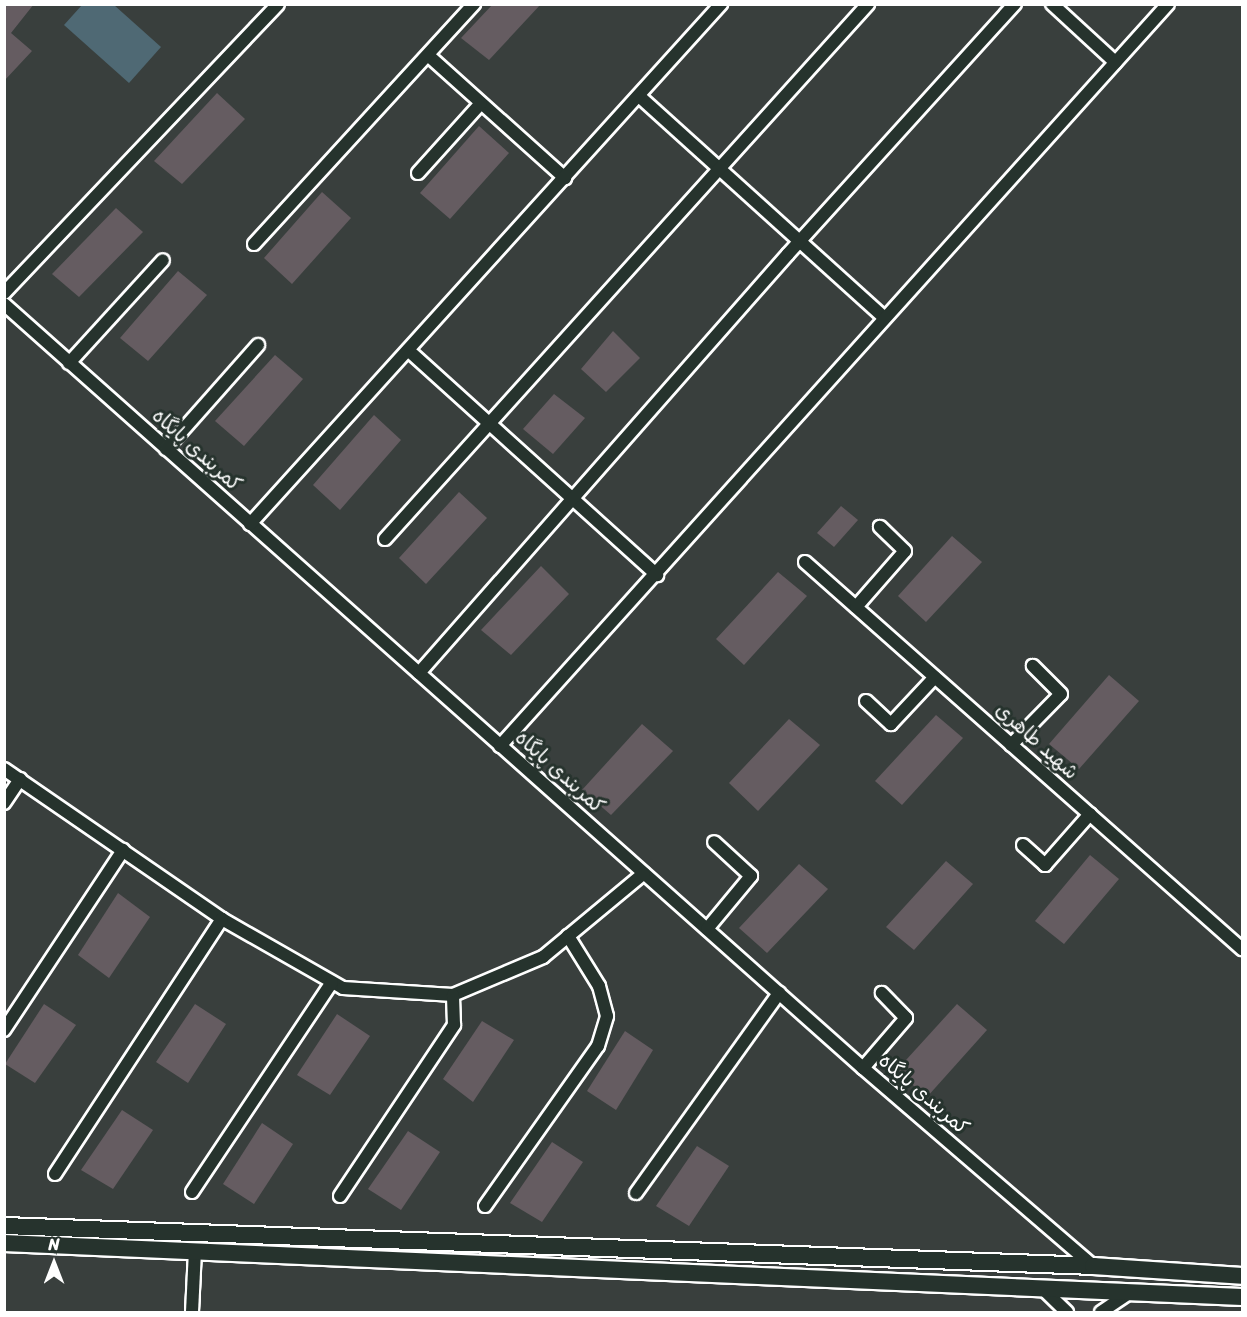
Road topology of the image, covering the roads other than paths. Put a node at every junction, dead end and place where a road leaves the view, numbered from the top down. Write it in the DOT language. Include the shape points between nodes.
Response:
graph roads {
  1 [pos="278,4"];
  2 [pos="474,4"];
  3 [pos="721,4"];
  4 [pos="868,4"];
  5 [pos="1015,4"];
  6 [pos="1052,4"];
  7 [pos="1168,4"];
  8 [pos="429,56"];
  9 [pos="1115,62"];
  10 [pos="639,96"];
  11 [pos="481,103"];
  12 [pos="720,169"];
  13 [pos="418,173"];
  14 [pos="565,178"];
  15 [pos="800,241"];
  16 [pos="254,244"];
  17 [pos="163,260"];
  18 [pos="4,293"];
  19 [pos="4,304"];
  20 [pos="885,318"];
  21 [pos="258,345"];
  22 [pos="408,350"];
  23 [pos="69,363"];
  24 [pos="491,424"];
  25 [pos="166,448"];
  26 [pos="573,498"];
  27 [pos="250,524"];
  28 [pos="880,527"];
  29 [pos="385,539"];
  30 [pos="805,562"];
  31 [pos="657,575"];
  32 [pos="856,607"];
  33 [pos="1033,666"];
  34 [pos="418,673"];
  35 [pos="935,677"];
  36 [pos="866,701"];
  37 [pos="1011,744"];
  38 [pos="500,746"];
  39 [pos="4,769"];
  40 [pos="20,780"];
  41 [pos="4,803"];
  42 [pos="1090,814"];
  43 [pos="714,842"];
  44 [pos="1023,845"];
  45 [pos="123,850"];
  46 [pos="644,873"];
  47 [pos="222,919"];
  48 [pos="706,929"];
  49 [pos="568,936"];
  50 [pos="1242,949"];
  51 [pos="332,982"];
  52 [pos="779,993"];
  53 [pos="882,993"];
  54 [pos="453,995"];
  55 [pos="4,1030"];
  56 [pos="863,1068"];
  57 [pos="55,1174"];
  58 [pos="192,1192"];
  59 [pos="636,1193"];
  60 [pos="340,1196"];
  61 [pos="485,1206"];
  62 [pos="4,1226"];
  63 [pos="4,1243"];
  64 [pos="195,1251"];
  65 [pos="834,1257"];
  66 [pos="1093,1266"];
  67 [pos="1242,1276"];
  68 [pos="834,1278"];
  69 [pos="1042,1288"];
  70 [pos="1131,1292"];
  71 [pos="1242,1297"];
  72 [pos="192,1312"];
  73 [pos="1067,1312"];
  74 [pos="1101,1312"];
  1 -- 18 [label="street"];
  2 -- 8 [label="street"];
  3 -- 10 [label="street"];
  4 -- 12 [label="street"];
  5 -- 15 [label="street"];
  6 -- 9 [label="street"];
  7 -- 9 [label="street"];
  8 -- 11 [label="street"];
  8 -- 16 [label="street"];
  9 -- 20 [label="street"];
  10 -- 12 [label="street"];
  10 -- 14 [label="street"];
  11 -- 13 [label="street"];
  11 -- 14 [label="street"];
  12 -- 15 [label="street"];
  12 -- 24 [label="street"];
  14 -- 22 [label="street"];
  15 -- 20 [label="street"];
  15 -- 26 [label="street"];
  17 -- 23 [label="street"];
  19 -- 23 [label="street, کمربندی پایگاه"];
  20 -- 31 [label="street"];
  21 -- 25 [label="street"];
  22 -- 24 [label="street"];
  22 -- 27 [label="street"];
  23 -- 25 [label="street, کمربندی پایگاه"];
  24 -- 26 [label="street"];
  24 -- 29 [label="street"];
  25 -- 27 [label="street, کمربندی پایگاه"];
  26 -- 31 [label="street"];
  26 -- 34 [label="street"];
  27 -- 34 [label="street, کمربندی پایگاه"];
  28 -- 32 [label="street" via="905,551"];
  30 -- 32 [label="street, شهید طاهری"];
  31 -- 38 [label="street"];
  32 -- 35 [label="street, شهید طاهری"];
  33 -- 37 [label="street" via="1061,694"];
  34 -- 38 [label="street, کمربندی پایگاه"];
  35 -- 36 [label="street" via="891,724"];
  35 -- 37 [label="street, شهید طاهری"];
  37 -- 42 [label="street, شهید طاهری"];
  38 -- 46 [label="street, کمربندی پایگاه"];
  39 -- 40 [label="street"];
  40 -- 41 [label="street"];
  40 -- 45 [label="street"];
  42 -- 44 [label="street" via="1045,864"];
  42 -- 50 [label="street, شهید طاهری"];
  43 -- 48 [label="street" via="751,876"];
  45 -- 47 [label="street"];
  45 -- 55 [label="street"];
  46 -- 48 [label="street, کمربندی پایگاه"];
  46 -- 49 [label="street"];
  47 -- 51 [label="street"];
  47 -- 57 [label="street"];
  48 -- 52 [label="street, کمربندی پایگاه"];
  49 -- 54 [label="street" via="543,957"];
  49 -- 61 [label="street" via="599,986 607,1016 598,1046"];
  51 -- 54 [label="street" via="343,988"];
  51 -- 58 [label="street"];
  52 -- 56 [label="street, کمربندی پایگاه"];
  52 -- 59 [label="street"];
  53 -- 56 [label="street" via="906,1018"];
  54 -- 60 [label="street" via="454,1025"];
  56 -- 66 [label="street, کمربندی پایگاه"];
  62 -- 65 [label="street"];
  63 -- 64 [label="street"];
  64 -- 68 [label="street"];
  64 -- 72 [label="street"];
  65 -- 66 [label="street"];
  65 -- 68 [label="street"];
  66 -- 67 [label="street"];
  68 -- 69 [label="street"];
  69 -- 70 [label="street"];
  69 -- 73 [label="street"];
  70 -- 71 [label="street"];
  70 -- 74 [label="street"];
}
